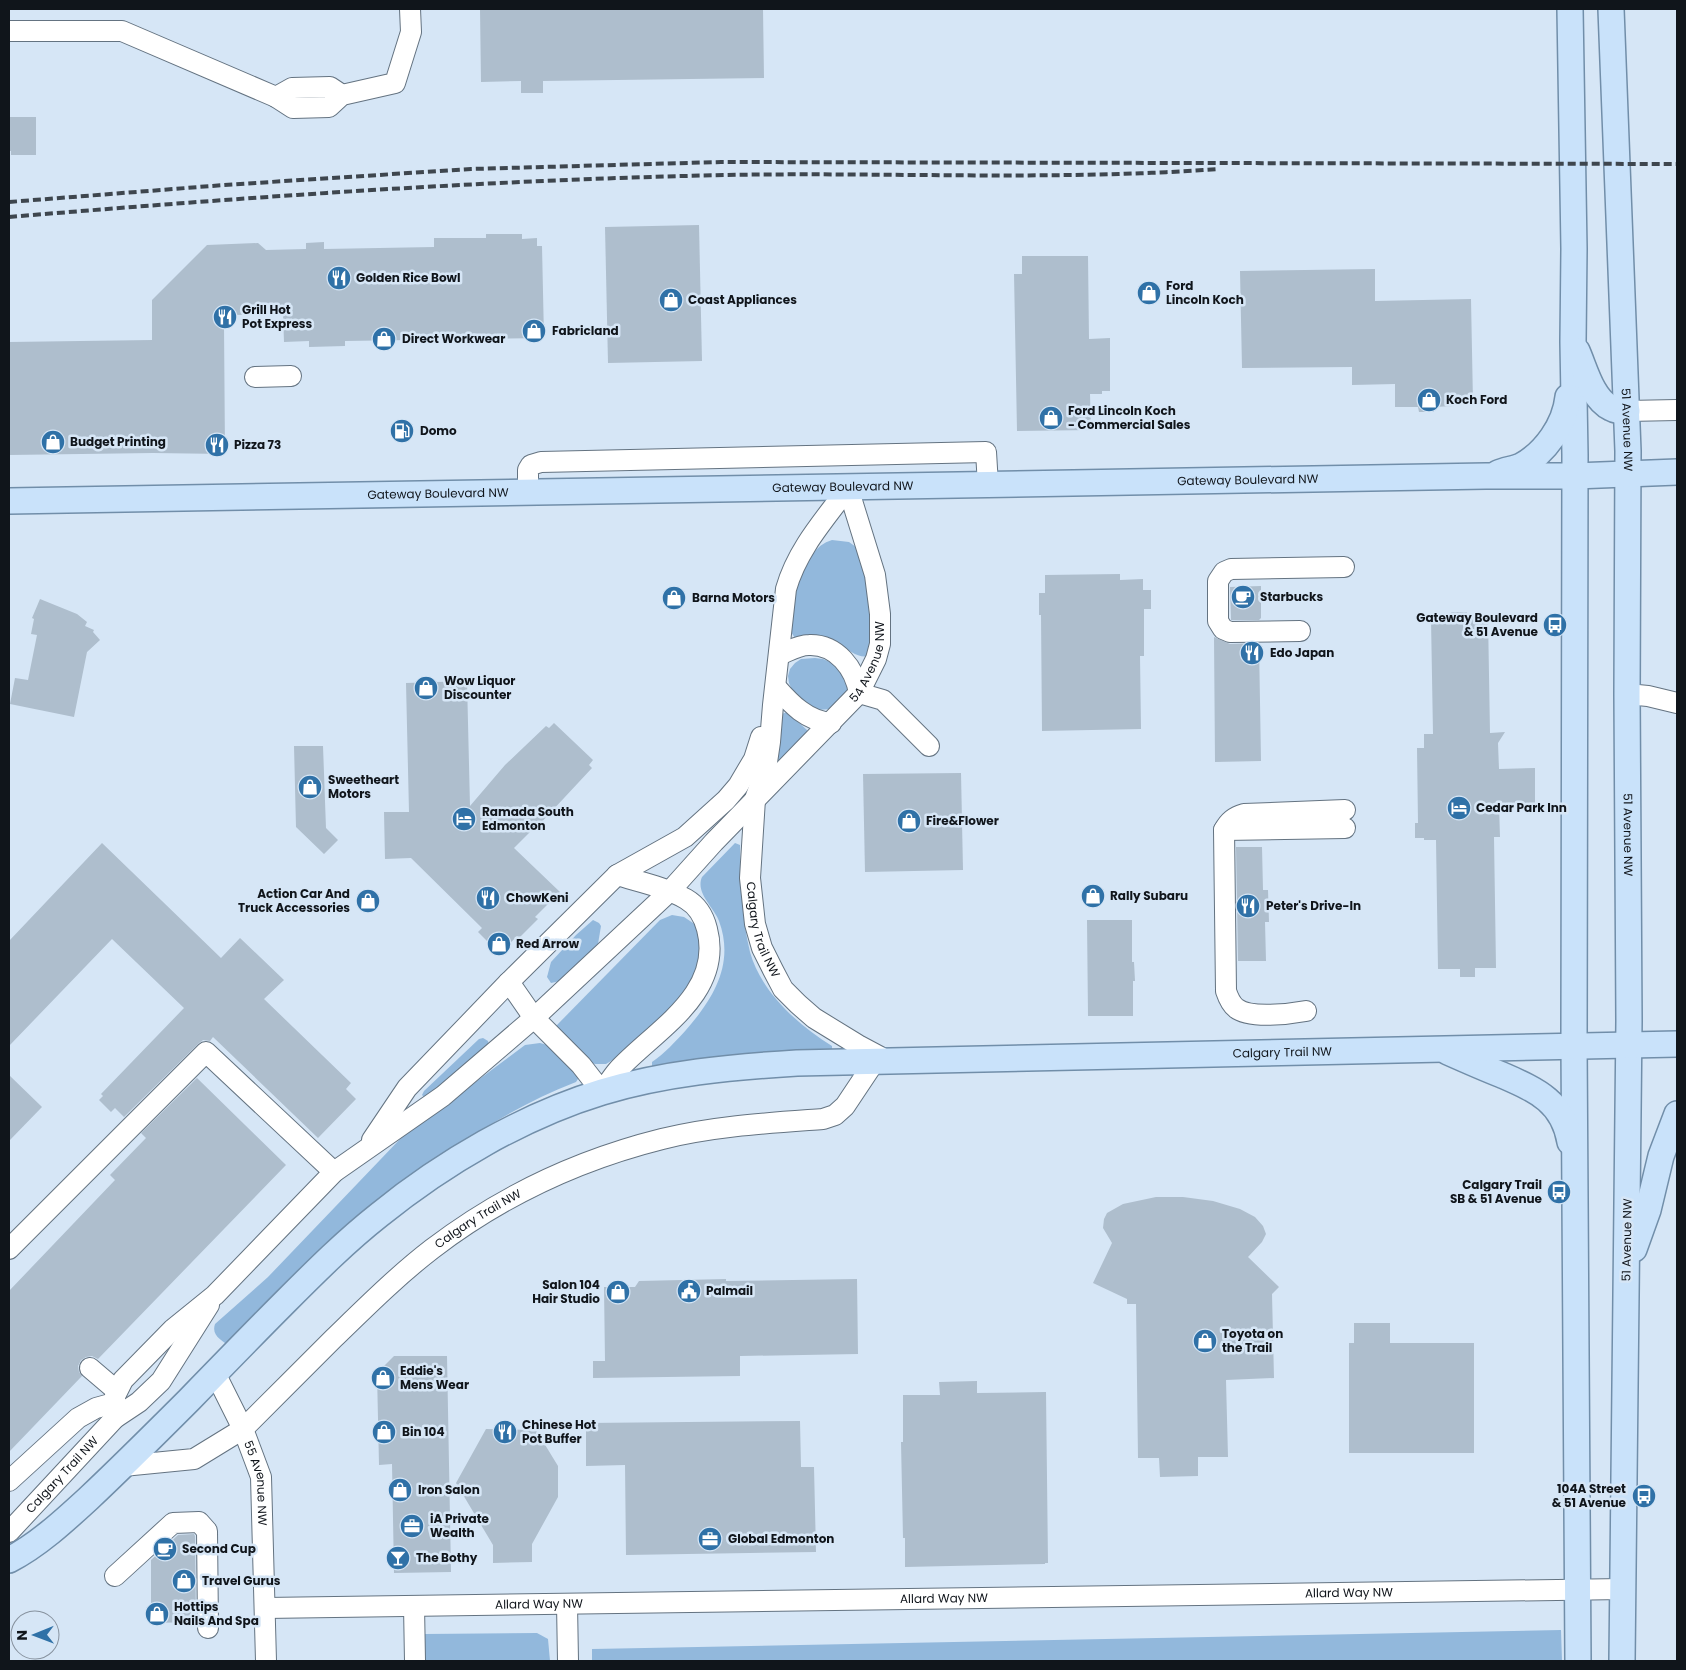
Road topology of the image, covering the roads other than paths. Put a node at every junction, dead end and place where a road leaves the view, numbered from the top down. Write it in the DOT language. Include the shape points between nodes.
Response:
graph roads {
  1 [pos="410,9"];
  2 [pos="1570,9"];
  3 [pos="1611,9"];
  4 [pos="9,30"];
  5 [pos="1573,342"];
  6 [pos="291,376"];
  7 [pos="255,378"];
  8 [pos="1677,410"];
  9 [pos="1627,411"];
  10 [pos="837,455"];
  11 [pos="1677,472"];
  12 [pos="1628,474"];
  13 [pos="1486,476"];
  14 [pos="1575,476"];
  15 [pos="988,485"];
  16 [pos="843,488"];
  17 [pos="528,492"];
  18 [pos="9,501"];
  19 [pos="1344,567"];
  20 [pos="1300,631"];
  21 [pos="779,655"];
  22 [pos="859,693"];
  23 [pos="1627,694"];
  24 [pos="774,696"];
  25 [pos="1677,703"];
  26 [pos="831,723"];
  27 [pos="929,746"];
  28 [pos="756,799"];
  29 [pos="1345,819"];
  30 [pos="617,875"];
  31 [pos="670,891"];
  32 [pos="509,982"];
  33 [pos="1306,1011"];
  34 [pos="534,1018"];
  35 [pos="1677,1044"];
  36 [pos="1574,1045"];
  37 [pos="1628,1045"];
  38 [pos="1441,1049"];
  39 [pos="882,1061"];
  40 [pos="602,1092"];
  41 [pos="1677,1114"];
  42 [pos="367,1148"];
  43 [pos="334,1172"];
  44 [pos="1576,1178"];
  45 [pos="9,1249"];
  46 [pos="1627,1268"];
  47 [pos="215,1295"];
  48 [pos="90,1368"];
  49 [pos="215,1373"];
  50 [pos="115,1404"];
  51 [pos="243,1429"];
  52 [pos="123,1466"];
  53 [pos="9,1481"];
  54 [pos="9,1532"];
  55 [pos="9,1560"];
  56 [pos="116,1576"];
  57 [pos="1623,1589"];
  58 [pos="1578,1590"];
  59 [pos="568,1604"];
  60 [pos="414,1606"];
  61 [pos="265,1608"];
  62 [pos="208,1628"];
  63 [pos="266,1661"];
  64 [pos="415,1661"];
  65 [pos="568,1661"];
  66 [pos="1578,1661"];
  67 [pos="1622,1661"];
  1 -- 4 [label="street" via="411,32 395,83 342,95 329,107 293,108 276,97 122,31"];
  2 -- 5 [label="main road"];
  3 -- 9 [label="main road, 51 Avenue NW"];
  5 -- 9 [label="main road" via="1601,399 1612,409"];
  5 -- 13 [label="main road" via="1567,404 1552,438 1520,466"];
  5 -- 14 [label="main road"];
  6 -- 7 [label="street"];
  8 -- 9 [label="street"];
  9 -- 12 [label="main road, 51 Avenue NW"];
  10 -- 15 [label="street" via="986,452"];
  10 -- 16 [label="street, 54 Avenue NW"];
  10 -- 17 [label="street" via="541,462 528,470"];
  11 -- 12 [label="main road, Gateway Boulevard NW"];
  12 -- 14 [label="main road, Gateway Boulevard NW"];
  12 -- 23 [label="main road, 51 Avenue NW"];
  13 -- 14 [label="main road, Gateway Boulevard NW"];
  13 -- 15 [label="main road, Gateway Boulevard NW"];
  14 -- 36 [label="main road"];
  15 -- 16 [label="main road, Gateway Boulevard NW"];
  16 -- 17 [label="main road, Gateway Boulevard NW"];
  16 -- 21 [label="street, Calgary Trail NW" via="791,572 783,608"];
  16 -- 22 [label="street, 54 Avenue NW" via="875,575 880,614 880,644"];
  17 -- 18 [label="main road, Gateway Boulevard NW"];
  19 -- 20 [label="street" via="1231,569 1224,572 1218,581 1218,621 1223,629 1230,632"];
  21 -- 22 [label="street" via="810,645 838,654 857,680"];
  21 -- 24 [label="street, Calgary Trail NW"];
  22 -- 26 [label="street, 54 Avenue NW"];
  22 -- 27 [label="street" via="883,700"];
  23 -- 25 [label="street"];
  23 -- 37 [label="main road, 51 Avenue NW"];
  24 -- 26 [label="street" via="805,714"];
  24 -- 28 [label="street, Calgary Trail NW" via="766,768"];
  24 -- 30 [label="street, Calgary Trail NW" via="754,759 738,786 685,837"];
  26 -- 28 [label="street, 54 Avenue NW"];
  28 -- 31 [label="street, Calgary Trail NW"];
  28 -- 39 [label="street, Calgary Trail NW" via="750,861 755,924 762,948 784,989 814,1018"];
  29 -- 33 [label="street" via="1244,814 1234,817 1224,830 1226,991 1229,1000 1245,1013"];
  30 -- 31 [label="street"];
  30 -- 32 [label="street, Calgary Trail NW"];
  31 -- 34 [label="street, Calgary Trail NW"];
  31 -- 40 [label="street" via="688,900 704,918 710,944 707,968 684,1008 616,1071"];
  32 -- 34 [label="street"];
  32 -- 42 [label="street, Calgary Trail NW" via="407,1088"];
  34 -- 40 [label="street" via="581,1065"];
  34 -- 42 [label="street, Calgary Trail NW" via="443,1096"];
  35 -- 37 [label="main road, Calgary Trail NW"];
  36 -- 37 [label="main road, Calgary Trail NW"];
  36 -- 38 [label="main road, Calgary Trail NW"];
  36 -- 44 [label="main road"];
  37 -- 46 [label="main road, 51 Avenue NW"];
  38 -- 39 [label="main road, Calgary Trail NW"];
  38 -- 44 [label="main road" via="1524,1085 1547,1099 1562,1116 1568,1129"];
  39 -- 40 [label="main road, Calgary Trail NW" via="725,1068 658,1078"];
  39 -- 51 [label="street, Calgary Trail NW" via="835,1115 823,1119 735,1125 663,1138 582,1164 502,1203 462,1227 374,1298"];
  40 -- 49 [label="main road, Calgary Trail NW" via="549,1111 499,1136 453,1162 401,1198 325,1263"];
  41 -- 46 [label="main road"];
  42 -- 43 [label="street, Calgary Trail NW"];
  43 -- 45 [label="street" via="206,1052"];
  43 -- 47 [label="street, Calgary Trail NW"];
  44 -- 58 [label="main road"];
  46 -- 57 [label="main road, 51 Avenue NW"];
  47 -- 50 [label="street, Calgary Trail NW" via="173,1329 123,1380"];
  47 -- 50 [label="street, Calgary Trail NW" via="161,1381 139,1402"];
  48 -- 50 [label="street"];
  49 -- 51 [label="street, 55 Avenue NW"];
  49 -- 52 [label="main road, Calgary Trail NW"];
  50 -- 53 [label="street" via="96,1408 78,1418"];
  50 -- 54 [label="street, Calgary Trail NW"];
  51 -- 52 [label="street, Calgary Trail NW" via="194,1459"];
  51 -- 61 [label="street, 55 Avenue NW" via="261,1477"];
  52 -- 55 [label="main road, Calgary Trail NW" via="70,1516"];
  56 -- 62 [label="street" via="173,1523 199,1522 207,1531"];
  57 -- 58 [label="street, Allard Way NW"];
  57 -- 67 [label="main road, 51 Avenue NW"];
  58 -- 59 [label="street, Allard Way NW"];
  58 -- 66 [label="main road"];
  59 -- 60 [label="street, Allard Way NW"];
  59 -- 65 [label="street"];
  60 -- 61 [label="street, Allard Way NW"];
  60 -- 64 [label="street"];
  61 -- 63 [label="street, 55 Avenue NW"];
}
